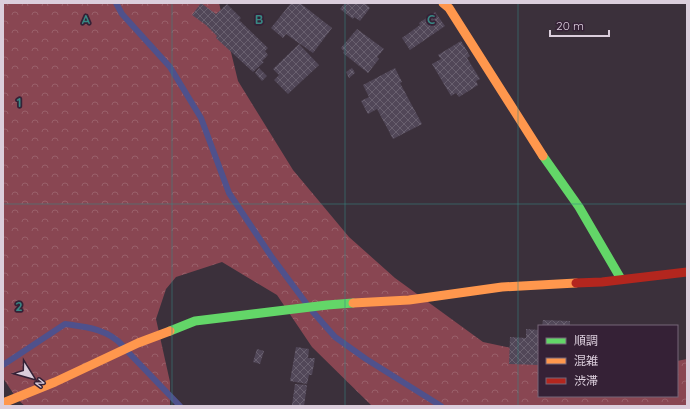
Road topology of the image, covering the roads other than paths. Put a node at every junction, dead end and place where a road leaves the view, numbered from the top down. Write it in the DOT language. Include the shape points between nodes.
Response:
graph roads {
  1 [pos="443,3"];
  2 [pos="687,272"];
  3 [pos="621,279"];
  4 [pos="3,403"];
  1 -- 3 [label="street" via="449,8 540,152 579,207"];
  2 -- 3 [label="street"];
  3 -- 4 [label="street" via="502,286 409,300 292,309 195,321 145,340"];
}
